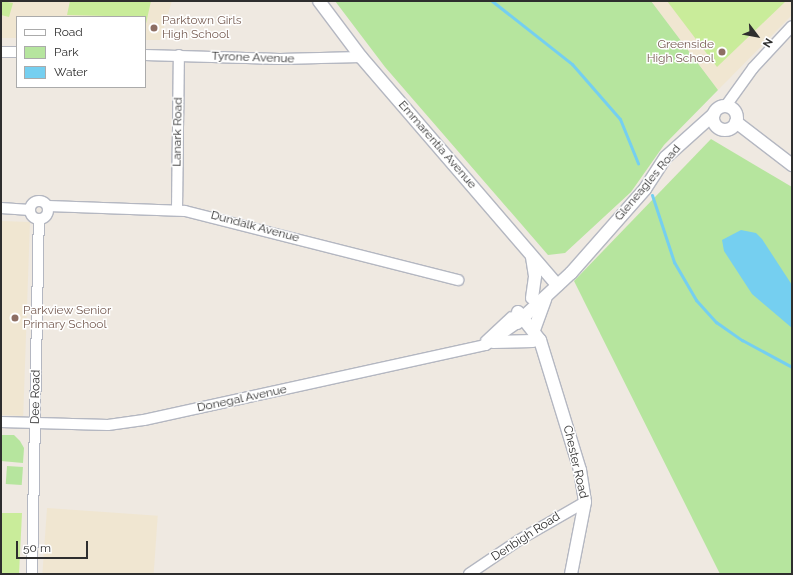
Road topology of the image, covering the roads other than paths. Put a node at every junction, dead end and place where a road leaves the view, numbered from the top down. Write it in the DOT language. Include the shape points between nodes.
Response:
graph roads {
  1 [pos="319,1"];
  2 [pos="792,26"];
  3 [pos="1,52"];
  4 [pos="16,52"];
  5 [pos="146,54"];
  6 [pos="179,55"];
  7 [pos="361,57"];
  8 [pos="725,107"];
  9 [pos="714,114"];
  10 [pos="736,122"];
  11 [pos="721,130"];
  12 [pos="696,131"];
  13 [pos="792,165"];
  14 [pos="48,206"];
  15 [pos="1,208"];
  16 [pos="30,210"];
  17 [pos="176,210"];
  18 [pos="39,219"];
  19 [pos="531,254"];
  20 [pos="458,280"];
  21 [pos="555,282"];
  22 [pos="546,296"];
  23 [pos="532,298"];
  24 [pos="517,317"];
  25 [pos="533,336"];
  26 [pos="493,342"];
  27 [pos="480,346"];
  28 [pos="1,422"];
  29 [pos="35,423"];
  30 [pos="585,502"];
  31 [pos="32,574"];
  32 [pos="469,574"];
  33 [pos="571,574"];
  1 -- 7 [label="street, Emmarentia Avenue"];
  2 -- 8 [label="street" via="753,68"];
  3 -- 4 [label="street"];
  5 -- 6 [label="street, Tyrone Avenue"];
  6 -- 7 [label="street, Tyrone Avenue" via="280,59"];
  6 -- 17 [label="street, Lanark Road"];
  7 -- 19 [label="street, Emmarentia Avenue"];
  8 -- 9 [label="street"];
  8 -- 10 [label="street" via="734,111"];
  9 -- 11 [label="street" via="714,122"];
  9 -- 12 [label="street, Gleneagles Road"];
  10 -- 11 [label="street" via="728,130"];
  10 -- 13 [label="street"];
  11 -- 12 [label="street"];
  12 -- 21 [label="street, Gleneagles Road" via="666,157 645,189 602,237"];
  14 -- 16 [label="street" via="37,201"];
  14 -- 17 [label="street, Dundalk Avenue"];
  14 -- 18 [label="street" via="46,217"];
  15 -- 16 [label="street"];
  16 -- 18 [label="street" via="33,216"];
  17 -- 20 [label="street, Dundalk Avenue" via="232,220"];
  18 -- 29 [label="street, Dee Road"];
  19 -- 21 [label="street, Emmarentia Avenue"];
  19 -- 23 [label="street" via="536,276"];
  21 -- 22 [label="street, Gleneagles Road"];
  21 -- 23 [label="street, Gleneagles Road"];
  22 -- 24 [label="street, Gleneagles Road"];
  22 -- 25 [label="street"];
  23 -- 24 [label="street, Gleneagles Road"];
  24 -- 25 [label="street, Chester Road"];
  24 -- 26 [label="street, Donegal Avenue"];
  24 -- 27 [label="street, Donegal Avenue"];
  25 -- 26 [label="street"];
  25 -- 30 [label="street, Chester Road" via="544,351 572,442"];
  26 -- 27 [label="street, Donegal Avenue"];
  27 -- 29 [label="street, Donegal Avenue" via="123,424"];
  28 -- 29 [label="street, Donegal Avenue"];
  29 -- 31 [label="street, Dee Road"];
  30 -- 32 [label="street, Denbigh Road"];
  30 -- 33 [label="street, Chester Road"];
}
